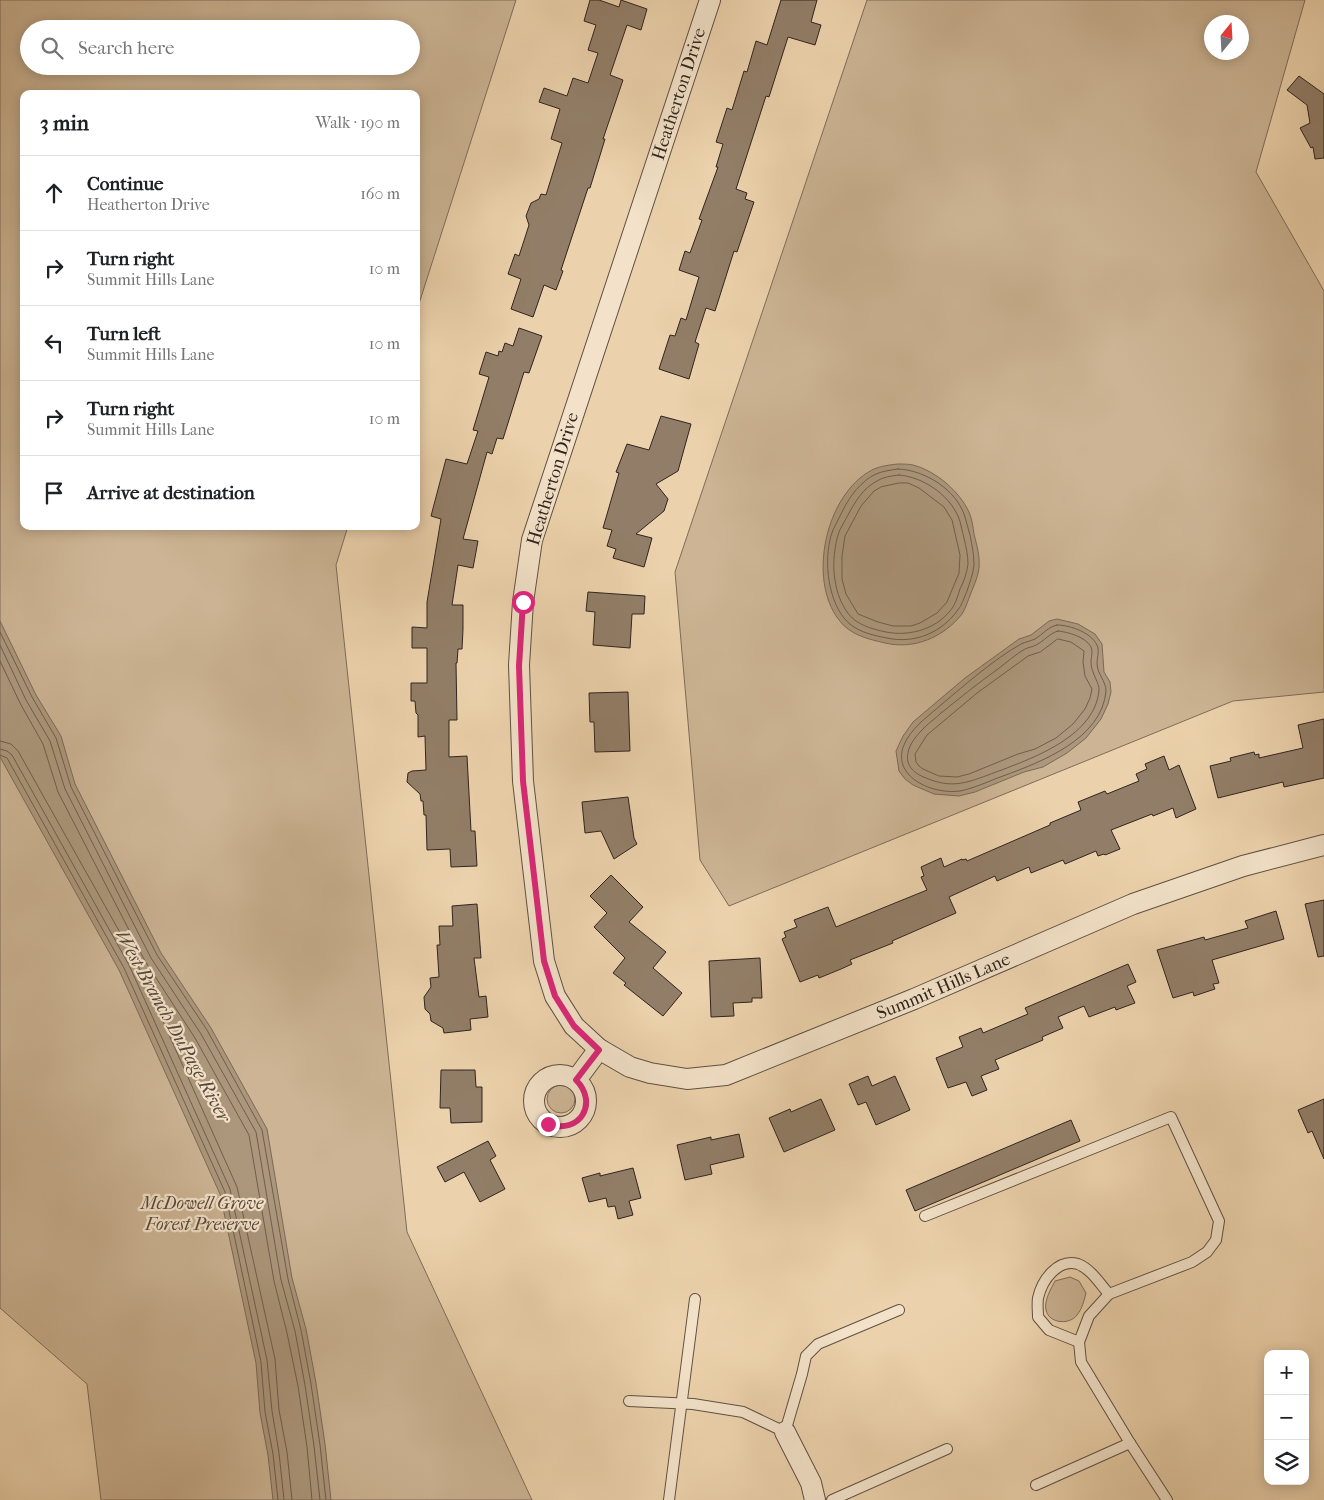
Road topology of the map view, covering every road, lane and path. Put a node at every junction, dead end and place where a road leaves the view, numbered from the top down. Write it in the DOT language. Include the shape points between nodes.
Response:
graph roads {
  1 [pos="710,0"];
  2 [pos="1324,845"];
  3 [pos="599,1050"];
  4 [pos="576,1080"];
  5 [pos="925,1216"];
  6 [pos="1109,1294"];
  7 [pos="695,1299"];
  8 [pos="899,1310"];
  9 [pos="1079,1342"];
  10 [pos="629,1401"];
  11 [pos="682,1403"];
  12 [pos="786,1432"];
  13 [pos="1130,1443"];
  14 [pos="947,1449"];
  15 [pos="1036,1485"];
  16 [pos="669,1500"];
  17 [pos="815,1500"];
  18 [pos="832,1500"];
  19 [pos="1167,1500"];
  1 -- 3 [label="street, Heatherton Drive" via="532,540 523,602 519,666 523,781 544,961 555,996 574,1026"];
  2 -- 3 [label="street, Summit Hills Lane" via="1243,866 1133,904 914,999 726,1075 687,1079 650,1073 630,1067"];
  3 -- 4 [label="street"];
  5 -- 6 [label="lane" via="1171,1116 1219,1221 1216,1240 1207,1252 1192,1262"];
  6 -- 9 [label="lane" via="1089,1316"];
  6 -- 9 [label="lane" via="1091,1273 1077,1264 1062,1264 1049,1274 1038,1298 1038,1317 1049,1330"];
  7 -- 11 [label="lane"];
  8 -- 12 [label="lane" via="818,1344 806,1356"];
  9 -- 13 [label="lane" via="1081,1362"];
  10 -- 11 [label="lane"];
  11 -- 12 [label="lane" via="743,1412"];
  11 -- 16 [label="lane"];
  12 -- 17 [label="street" via="811,1483"];
  13 -- 15 [label="lane"];
  13 -- 19 [label="lane"];
  14 -- 18 [label="lane"];
}
